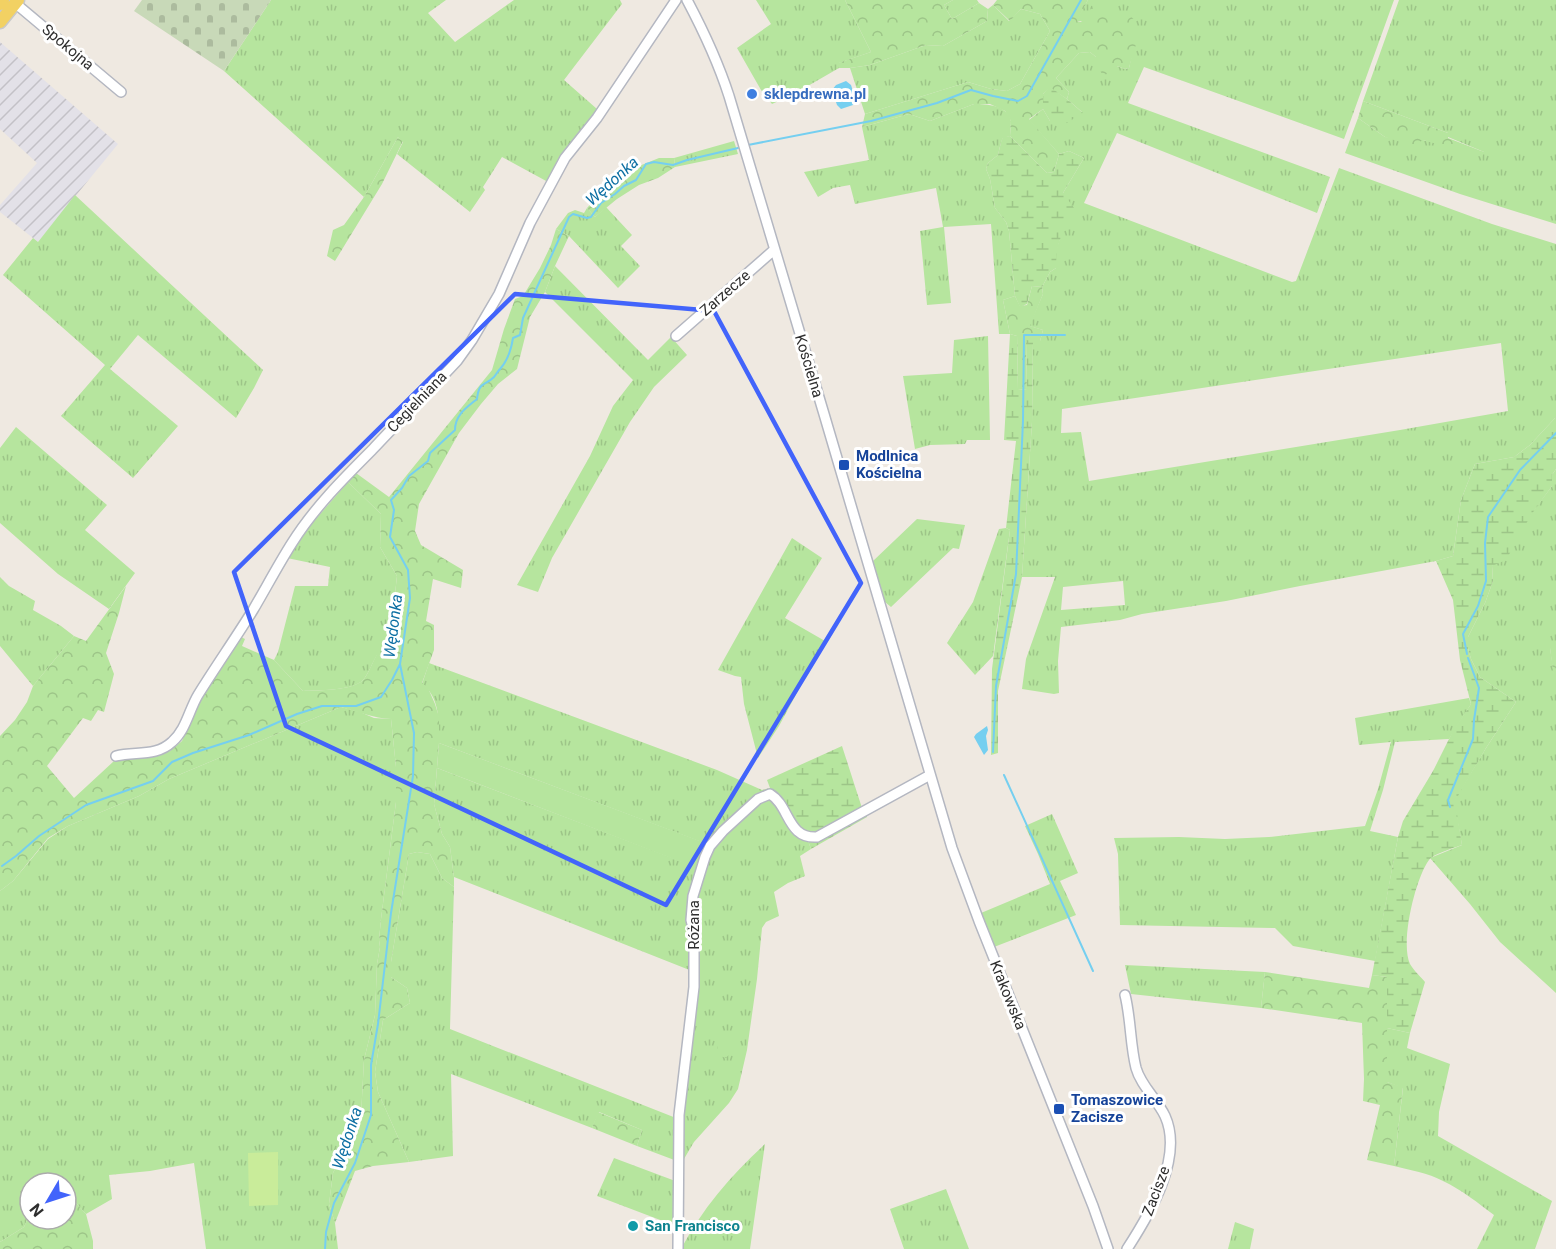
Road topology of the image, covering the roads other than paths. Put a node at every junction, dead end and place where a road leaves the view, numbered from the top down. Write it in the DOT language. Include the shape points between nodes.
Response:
graph roads {
  1 [pos="676,0"];
  2 [pos="687,0"];
  3 [pos="12,1"];
  4 [pos="0,4"];
  5 [pos="0,22"];
  6 [pos="121,92"];
  7 [pos="774,250"];
  8 [pos="676,336"];
  9 [pos="919,737"];
  10 [pos="116,756"];
  11 [pos="930,775"];
  12 [pos="1125,994"];
  13 [pos="678,1249"];
  14 [pos="1108,1249"];
  15 [pos="1127,1249"];
  1 -- 10 [label="street, Cegielniana" via="597,118 565,158 530,223 499,294 457,361 313,513 200,691 173,742 151,753"];
  2 -- 7 [label="street, Kościelna" via="720,70"];
  3 -- 4 [label="main road"];
  3 -- 5 [label="main road"];
  3 -- 6 [label="street, Spokojna"];
  7 -- 8 [label="street, Zarzecze"];
  7 -- 9 [label="street, Kościelna"];
  9 -- 11 [label="street, Krakowska"];
  11 -- 13 [label="street, Różana" via="809,838 793,826 776,797 770,794 758,799 710,846 693,896 691,920 694,987 679,1115"];
  11 -- 14 [label="street, Krakowska" via="963,882"];
  12 -- 15 [label="street, Zacisze" via="1137,1070 1165,1115 1170,1131 1165,1174 1143,1225"];
}
